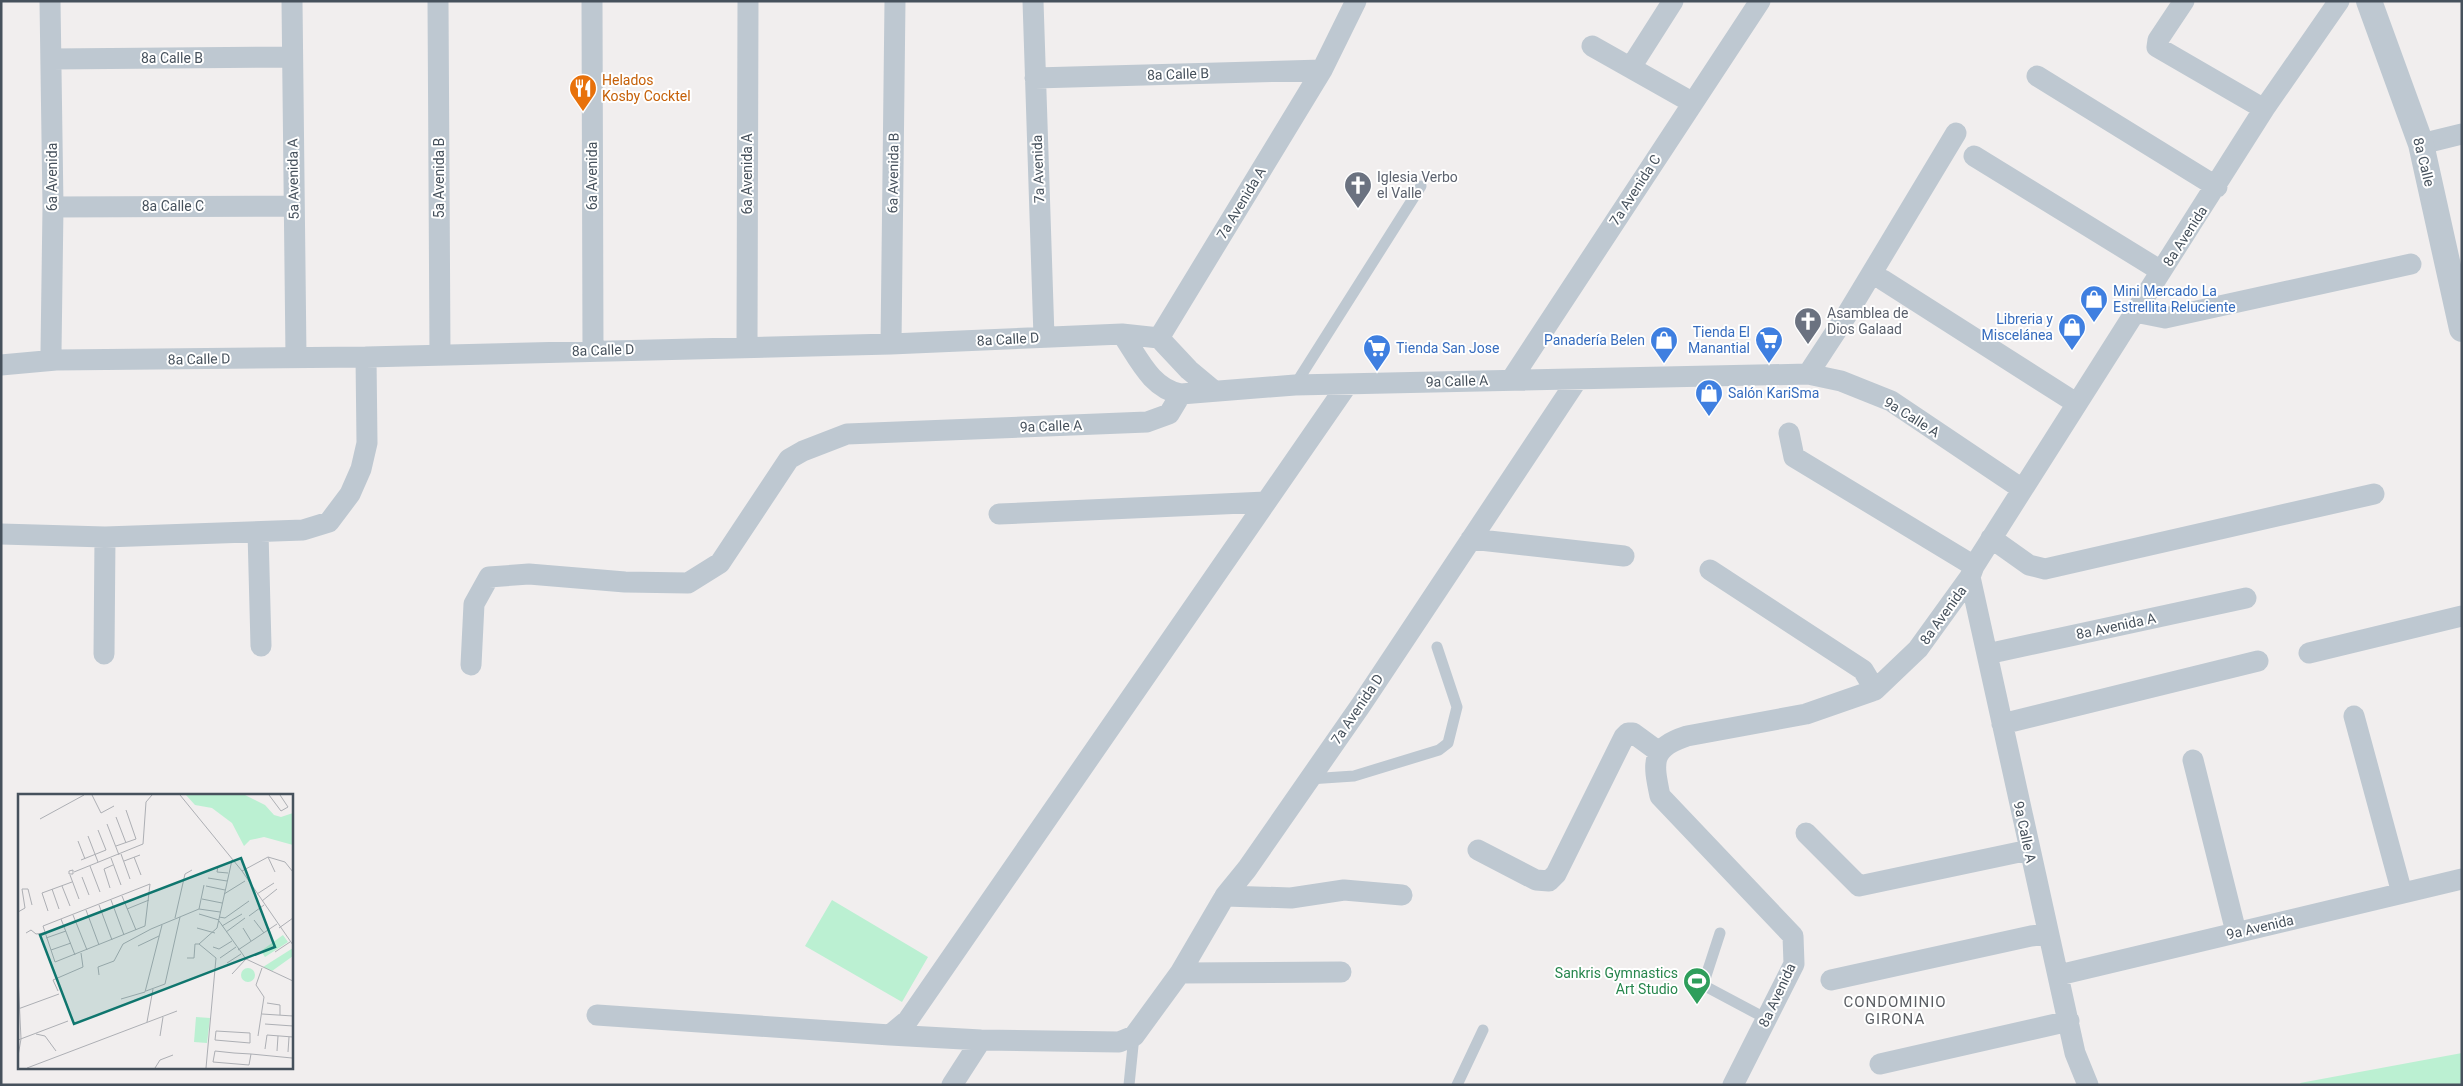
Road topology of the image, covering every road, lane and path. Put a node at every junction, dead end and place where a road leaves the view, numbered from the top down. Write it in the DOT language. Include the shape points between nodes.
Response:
graph roads {
  1 [pos="50,1"];
  2 [pos="292,1"];
  3 [pos="438,1"];
  4 [pos="592,1"];
  5 [pos="748,1"];
  6 [pos="895,1"];
  7 [pos="1033,1"];
  8 [pos="1356,1"];
  9 [pos="1673,1"];
  10 [pos="1760,1"];
  11 [pos="2184,1"];
  12 [pos="2338,1"];
  13 [pos="2369,1"];
  14 [pos="1592,46"];
  15 [pos="292,57"];
  16 [pos="52,58"];
  17 [pos="1631,67"];
  18 [pos="1322,70"];
  19 [pos="2037,76"];
  20 [pos="1035,78"];
  21 [pos="1693,102"];
  22 [pos="2264,109"];
  23 [pos="1956,133"];
  24 [pos="2462,134"];
  25 [pos="2421,144"];
  26 [pos="1974,156"];
  27 [pos="1421,186"];
  28 [pos="2217,187"];
  29 [pos="294,206"];
  30 [pos="53,207"];
  31 [pos="2412,264"];
  32 [pos="2161,271"];
  33 [pos="1883,280"];
  34 [pos="2135,312"];
  35 [pos="2462,329"];
  36 [pos="1122,334"];
  37 [pos="1044,337"];
  38 [pos="1159,338"];
  39 [pos="891,344"];
  40 [pos="747,346"];
  41 [pos="593,350"];
  42 [pos="440,354"];
  43 [pos="54,356"];
  44 [pos="296,357"];
  45 [pos="366,357"];
  46 [pos="1,365"];
  47 [pos="1808,374"];
  48 [pos="1511,380"];
  49 [pos="1577,380"];
  50 [pos="1295,385"];
  51 [pos="1348,385"];
  52 [pos="1213,390"];
  53 [pos="1181,394"];
  54 [pos="2076,403"];
  55 [pos="1789,433"];
  56 [pos="2022,489"];
  57 [pos="2374,494"];
  58 [pos="1266,502"];
  59 [pos="999,514"];
  60 [pos="258,532"];
  61 [pos="1,534"];
  62 [pos="105,536"];
  63 [pos="1991,538"];
  64 [pos="1471,539"];
  65 [pos="1624,556"];
  66 [pos="1710,570"];
  67 [pos="1972,572"];
  68 [pos="2246,598"];
  69 [pos="2462,616"];
  70 [pos="261,646"];
  71 [pos="1437,647"];
  72 [pos="2309,653"];
  73 [pos="104,654"];
  74 [pos="1986,654"];
  75 [pos="2258,661"];
  76 [pos="471,664"];
  77 [pos="1875,690"];
  78 [pos="2354,716"];
  79 [pos="2002,724"];
  80 [pos="1659,752"];
  81 [pos="2193,760"];
  82 [pos="1309,779"];
  83 [pos="1806,833"];
  84 [pos="1478,850"];
  85 [pos="2029,850"];
  86 [pos="2462,879"];
  87 [pos="2402,893"];
  88 [pos="1402,894"];
  89 [pos="1225,896"];
  90 [pos="2236,932"];
  91 [pos="1720,933"];
  92 [pos="2048,934"];
  93 [pos="1341,972"];
  94 [pos="1180,973"];
  95 [pos="2059,975"];
  96 [pos="1831,980"];
  97 [pos="597,1015"];
  98 [pos="1767,1019"];
  99 [pos="2069,1021"];
  100 [pos="1483,1030"];
  101 [pos="890,1035"];
  102 [pos="1134,1036"];
  103 [pos="981,1040"];
  104 [pos="1880,1064"];
  105 [pos="2082,1082"];
  106 [pos="952,1085"];
  107 [pos="1129,1085"];
  108 [pos="1457,1085"];
  109 [pos="1733,1085"];
  1 -- 16 [label="street, 6a Avenida"];
  2 -- 15 [label="street, 5a Avenida A"];
  3 -- 42 [label="street, 5a Avenida B"];
  4 -- 41 [label="street, 6a Avenida"];
  5 -- 40 [label="street, 6a Avenida A"];
  6 -- 39 [label="street, 6a Avenida B"];
  7 -- 20 [label="street, 7a Avenida"];
  8 -- 18 [label="street, 7a Avenida A"];
  9 -- 17 [label="street"];
  10 -- 21 [label="street, 7a Avenida C"];
  11 -- 22 [label="street" via="2158,40 2157,47"];
  12 -- 22 [label="street, 8a Avenida"];
  13 -- 25 [label="street, 8a Calle"];
  14 -- 17 [label="street"];
  15 -- 16 [label="street, 8a Calle B"];
  15 -- 29 [label="street, 5a Avenida A"];
  16 -- 30 [label="street, 6a Avenida"];
  17 -- 21 [label="street"];
  18 -- 20 [label="street, 8a Calle B"];
  18 -- 38 [label="street, 7a Avenida A"];
  19 -- 28 [label="street"];
  20 -- 37 [label="street, 7a Avenida"];
  21 -- 48 [label="street, 7a Avenida C"];
  22 -- 28 [label="street, 8a Avenida"];
  23 -- 47 [label="street"];
  24 -- 25 [label="street"];
  25 -- 35 [label="street, 8a Calle"];
  26 -- 32 [label="street"];
  27 -- 50 [label="lane"];
  28 -- 32 [label="street, 8a Avenida"];
  29 -- 30 [label="street, 8a Calle C"];
  29 -- 44 [label="street, 5a Avenida A"];
  30 -- 43 [label="street, 6a Avenida"];
  31 -- 34 [label="street" via="2165,318"];
  32 -- 34 [label="street, 8a Avenida"];
  33 -- 54 [label="street"];
  34 -- 54 [label="street, 8a Avenida"];
  36 -- 37 [label="street, 8a Calle D"];
  36 -- 38 [label="street, 8a Calle D"];
  36 -- 53 [label="street" via="1156,385"];
  37 -- 39 [label="street, 8a Calle D"];
  38 -- 52 [label="street"];
  39 -- 40 [label="street, 8a Calle D"];
  40 -- 41 [label="street, 8a Calle D"];
  41 -- 42 [label="street, 8a Calle D"];
  42 -- 45 [label="street, 8a Calle D"];
  43 -- 44 [label="street, 8a Calle D"];
  43 -- 46 [label="street, 8a Calle D"];
  44 -- 45 [label="street, 8a Calle D"];
  45 -- 60 [label="street" via="367,443 361,469 350,494 329,522 303,530"];
  47 -- 49 [label="street, 9a Calle A"];
  47 -- 56 [label="street, 9a Calle A" via="1841,381 1890,401"];
  48 -- 49 [label="street, 9a Calle A"];
  48 -- 51 [label="street, 9a Calle A"];
  49 -- 64 [label="street, 7a Avenida D"];
  50 -- 51 [label="street, 9a Calle A"];
  50 -- 52 [label="street, 9a Calle A"];
  51 -- 58 [label="street"];
  52 -- 53 [label="street, 9a Calle A"];
  53 -- 76 [label="street, 9a Calle A" via="1169,414 1147,422 847,434 789,459 720,563 688,582 625,582 529,574 489,577 474,604"];
  54 -- 56 [label="street, 8a Avenida"];
  55 -- 67 [label="street" via="1794,457"];
  56 -- 63 [label="street, 8a Avenida"];
  57 -- 63 [label="street" via="2045,569 2029,565"];
  58 -- 59 [label="street"];
  58 -- 101 [label="street" via="908,1020"];
  60 -- 62 [label="street"];
  60 -- 70 [label="street"];
  61 -- 62 [label="street"];
  62 -- 73 [label="street"];
  63 -- 67 [label="street, 8a Avenida"];
  64 -- 65 [label="street"];
  64 -- 82 [label="street, 7a Avenida D"];
  66 -- 77 [label="street" via="1863,670"];
  67 -- 74 [label="street, 9a Calle A"];
  67 -- 77 [label="street, 8a Avenida" via="1918,649"];
  68 -- 74 [label="street, 8a Avenida A"];
  69 -- 72 [label="street"];
  71 -- 82 [label="lane" via="1457,707 1448,743 1439,750 1354,776"];
  74 -- 79 [label="street, 9a Calle A"];
  75 -- 79 [label="street"];
  77 -- 80 [label="street, 8a Avenida" via="1806,714 1688,736 1669,742"];
  78 -- 87 [label="street"];
  79 -- 85 [label="street, 9a Calle A"];
  80 -- 84 [label="street" via="1633,733 1624,737 1556,874 1549,881 1536,880"];
  80 -- 98 [label="street, 8a Avenida" via="1655,769 1660,796 1793,936 1794,964"];
  81 -- 90 [label="street"];
  82 -- 89 [label="street, 7a Avenida D" via="1247,870"];
  83 -- 85 [label="street" via="1859,886"];
  85 -- 92 [label="street, 9a Calle A"];
  86 -- 87 [label="street, 9a Avenida"];
  87 -- 90 [label="street, 9a Avenida"];
  88 -- 89 [label="street" via="1344,890 1291,898"];
  89 -- 94 [label="street, 7a Avenida D"];
  90 -- 95 [label="street, 9a Avenida"];
  91 -- 98 [label="lane" via="1703,985"];
  92 -- 95 [label="street, 9a Calle A"];
  92 -- 96 [label="street"];
  93 -- 94 [label="street"];
  94 -- 102 [label="street, 7a Avenida D"];
  95 -- 99 [label="street, 9a Calle A"];
  97 -- 101 [label="street"];
  98 -- 109 [label="street, 8a Avenida"];
  99 -- 104 [label="street"];
  99 -- 105 [label="street, 9a Calle A"];
  100 -- 108 [label="lane"];
  101 -- 103 [label="street"];
  102 -- 103 [label="street" via="1118,1042"];
  102 -- 107 [label="lane"];
  103 -- 106 [label="street"];
}
